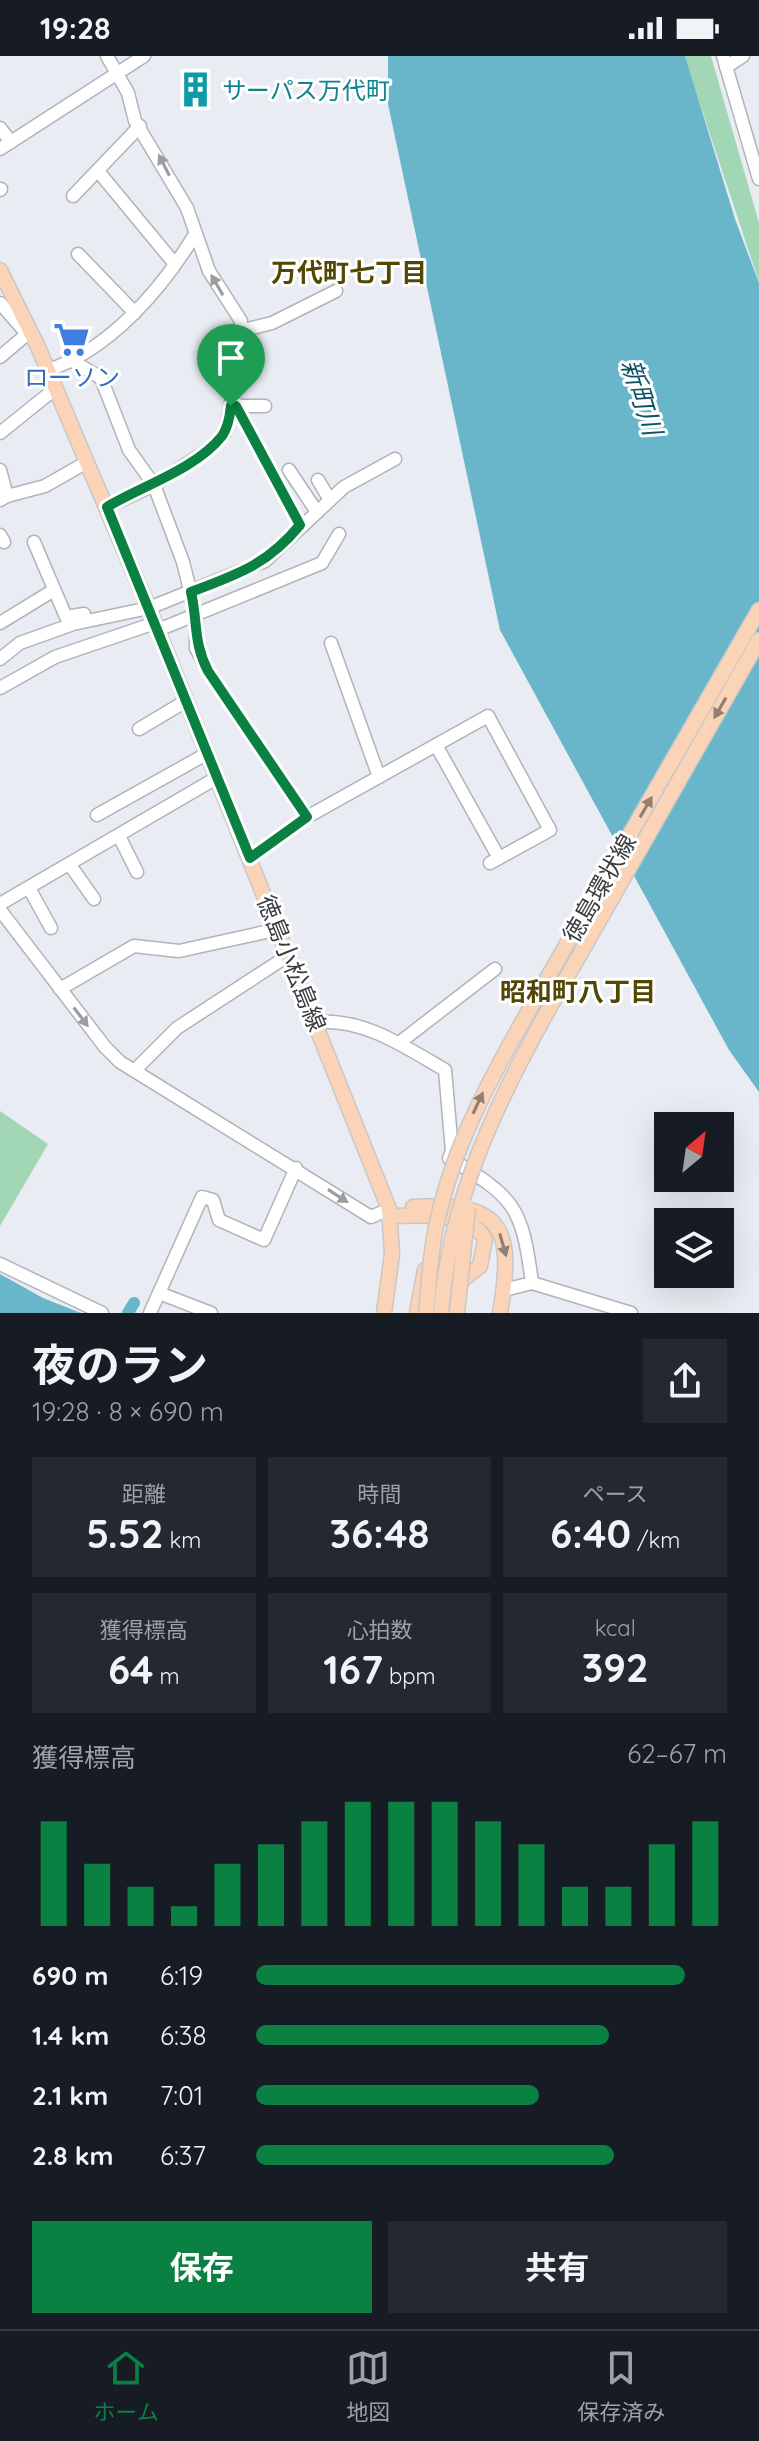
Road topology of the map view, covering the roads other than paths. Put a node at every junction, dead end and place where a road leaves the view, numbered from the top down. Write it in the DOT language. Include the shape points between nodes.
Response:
graph roads {
  1 [pos="107,56"];
  2 [pos="144,56"];
  3 [pos="743,56"];
  4 [pos="724,62"];
  5 [pos="119,74"];
  6 [pos="140,126"];
  7 [pos="0,128"];
  8 [pos="5,146"];
  9 [pos="98,171"];
  10 [pos="759,179"];
  11 [pos="73,196"];
  12 [pos="194,236"];
  13 [pos="78,254"];
  14 [pos="174,263"];
  15 [pos="0,270"];
  16 [pos="336,291"];
  17 [pos="0,303"];
  18 [pos="135,313"];
  19 [pos="240,331"];
  20 [pos="27,334"];
  21 [pos="38,347"];
  22 [pos="0,357"];
  23 [pos="74,362"];
  24 [pos="48,370"];
  25 [pos="56,388"];
  26 [pos="234,406"];
  27 [pos="265,406"];
  28 [pos="0,433"];
  29 [pos="395,459"];
  30 [pos="87,462"];
  31 [pos="0,470"];
  32 [pos="289,470"];
  33 [pos="318,480"];
  34 [pos="154,485"];
  35 [pos="4,498"];
  36 [pos="330,500"];
  37 [pos="107,507"];
  38 [pos="317,512"];
  39 [pos="300,525"];
  40 [pos="339,534"];
  41 [pos="34,542"];
  42 [pos="265,561"];
  43 [pos="272,581"];
  44 [pos="54,590"];
  45 [pos="191,592"];
  46 [pos="146,602"];
  47 [pos="759,610"];
  48 [pos="196,614"];
  49 [pos="0,623"];
  50 [pos="156,626"];
  51 [pos="759,640"];
  52 [pos="331,643"];
  53 [pos="0,659"];
  54 [pos="0,688"];
  55 [pos="186,701"];
  56 [pos="139,729"];
  57 [pos="436,745"];
  58 [pos="208,753"];
  59 [pos="218,777"];
  60 [pos="379,777"];
  61 [pos="97,815"];
  62 [pos="307,817"];
  63 [pos="119,836"];
  64 [pos="250,858"];
  65 [pos="70,865"];
  66 [pos="137,872"];
  67 [pos="29,888"];
  68 [pos="94,899"];
  69 [pos="0,904"];
  70 [pos="0,910"];
  71 [pos="51,928"];
  72 [pos="279,929"];
  73 [pos="289,955"];
  74 [pos="495,969"];
  75 [pos="60,989"];
  76 [pos="316,1022"];
  77 [pos="399,1043"];
  78 [pos="135,1070"];
  79 [pos="493,1115"];
  80 [pos="296,1168"];
  81 [pos="390,1213"];
  82 [pos="0,1264"];
  83 [pos="532,1283"];
  84 [pos="504,1290"];
  85 [pos="159,1293"];
  86 [pos="102,1313"];
  87 [pos="150,1313"];
  88 [pos="211,1313"];
  89 [pos="384,1313"];
  90 [pos="421,1313"];
  91 [pos="441,1313"];
  92 [pos="457,1313"];
  93 [pos="500,1313"];
  94 [pos="631,1313"];
  1 -- 5 [label="street"];
  2 -- 5 [label="street"];
  3 -- 4 [label="street"];
  4 -- 10 [label="street"];
  5 -- 6 [label="street"];
  5 -- 8 [label="street"];
  6 -- 9 [label="street"];
  12 -- 6 [label="street, one-way" via="187,208"];
  7 -- 8 [label="street"];
  9 -- 11 [label="street"];
  9 -- 14 [label="street"];
  12 -- 14 [label="street"];
  19 -- 12 [label="street, one-way" via="241,321"];
  13 -- 18 [label="street"];
  14 -- 18 [label="street"];
  15 -- 21 [label="main road, 徳島小松島線"];
  16 -- 19 [label="street" via="272,323"];
  17 -- 20 [label="street"];
  18 -- 23 [label="street"];
  19 -- 26 [label="street"];
  20 -- 21 [label="street"];
  20 -- 22 [label="street"];
  21 -- 24 [label="main road, 徳島小松島線"];
  23 -- 24 [label="street"];
  23 -- 34 [label="street" via="101,378 132,458"];
  24 -- 25 [label="main road, 徳島小松島線"];
  25 -- 28 [label="street"];
  25 -- 30 [label="main road, 徳島小松島線"];
  26 -- 27 [label="street"];
  26 -- 34 [label="street" via="225,433 208,450"];
  26 -- 39 [label="street"];
  29 -- 36 [label="street"];
  30 -- 35 [label="street" via="45,486"];
  30 -- 37 [label="main road, 徳島小松島線"];
  31 -- 35 [label="street"];
  32 -- 38 [label="street"];
  33 -- 36 [label="street"];
  34 -- 37 [label="street"];
  34 -- 45 [label="street"];
  36 -- 38 [label="street"];
  37 -- 46 [label="main road, 徳島小松島線"];
  38 -- 39 [label="street"];
  39 -- 42 [label="street"];
  40 -- 43 [label="street" via="322,563"];
  41 -- 44 [label="street"];
  42 -- 43 [label="street"];
  42 -- 45 [label="street"];
  43 -- 48 [label="street"];
  44 -- 46 [label="street" via="66,617"];
  44 -- 49 [label="street"];
  45 -- 46 [label="street"];
  45 -- 48 [label="street"];
  46 -- 50 [label="main road, 徳島小松島線"];
  46 -- 53 [label="street" via="20,643"];
  90 -- 47 [label="main road, 徳島環状線, one-way, bridge" via="452,1168 483,1094"];
  48 -- 50 [label="street"];
  48 -- 62 [label="street" via="196,648 208,671"];
  50 -- 54 [label="street" via="55,657"];
  50 -- 55 [label="main road, 徳島小松島線"];
  51 -- 79 [label="main road, 徳島環状線, one-way, bridge"];
  52 -- 60 [label="street"];
  55 -- 56 [label="street"];
  55 -- 58 [label="main road, 徳島小松島線"];
  57 -- 57 [label="street" via="494,861 550,830 488,716"];
  57 -- 60 [label="street"];
  58 -- 59 [label="main road, 徳島小松島線"];
  58 -- 61 [label="street"];
  59 -- 63 [label="street"];
  59 -- 64 [label="main road, 徳島小松島線"];
  60 -- 62 [label="street"];
  62 -- 64 [label="street"];
  63 -- 65 [label="street"];
  63 -- 66 [label="street"];
  64 -- 72 [label="main road, 徳島小松島線"];
  65 -- 67 [label="street"];
  65 -- 68 [label="street"];
  67 -- 69 [label="street"];
  67 -- 71 [label="street"];
  70 -- 75 [label="street"];
  72 -- 73 [label="main road, 徳島小松島線"];
  72 -- 75 [label="street" via="179,951 134,946"];
  73 -- 76 [label="main road, 徳島小松島線"];
  73 -- 78 [label="street" via="177,1028"];
  74 -- 77 [label="street"];
  75 -- 78 [label="street, one-way" via="105,1047"];
  76 -- 77 [label="street" via="339,1020"];
  76 -- 81 [label="main road, 徳島小松島線"];
  77 -- 83 [label="street" via="445,1070 449,1158 485,1180 519,1213"];
  78 -- 80 [label="street"];
  79 -- 91 [label="main road, 徳島環状線, bridge" via="458,1214"];
  79 -- 92 [label="main road, bridge" via="471,1191"];
  80 -- 81 [label="street, one-way" via="371,1217"];
  80 -- 85 [label="street" via="264,1240 219,1220 213,1200 202,1197"];
  81 -- 84 [label="main road, one-way" via="452,1206 486,1216 495,1223 506,1249"];
  81 -- 89 [label="main road, 徳島小松島線" via="392,1254"];
  81 -- 90 [label="main road" via="448,1218 475,1226 485,1239 480,1266"];
  82 -- 86 [label="street"];
  83 -- 84 [label="street"];
  83 -- 94 [label="street"];
  84 -- 93 [label="main road"];
  85 -- 87 [label="street"];
  85 -- 88 [label="street"];
}
